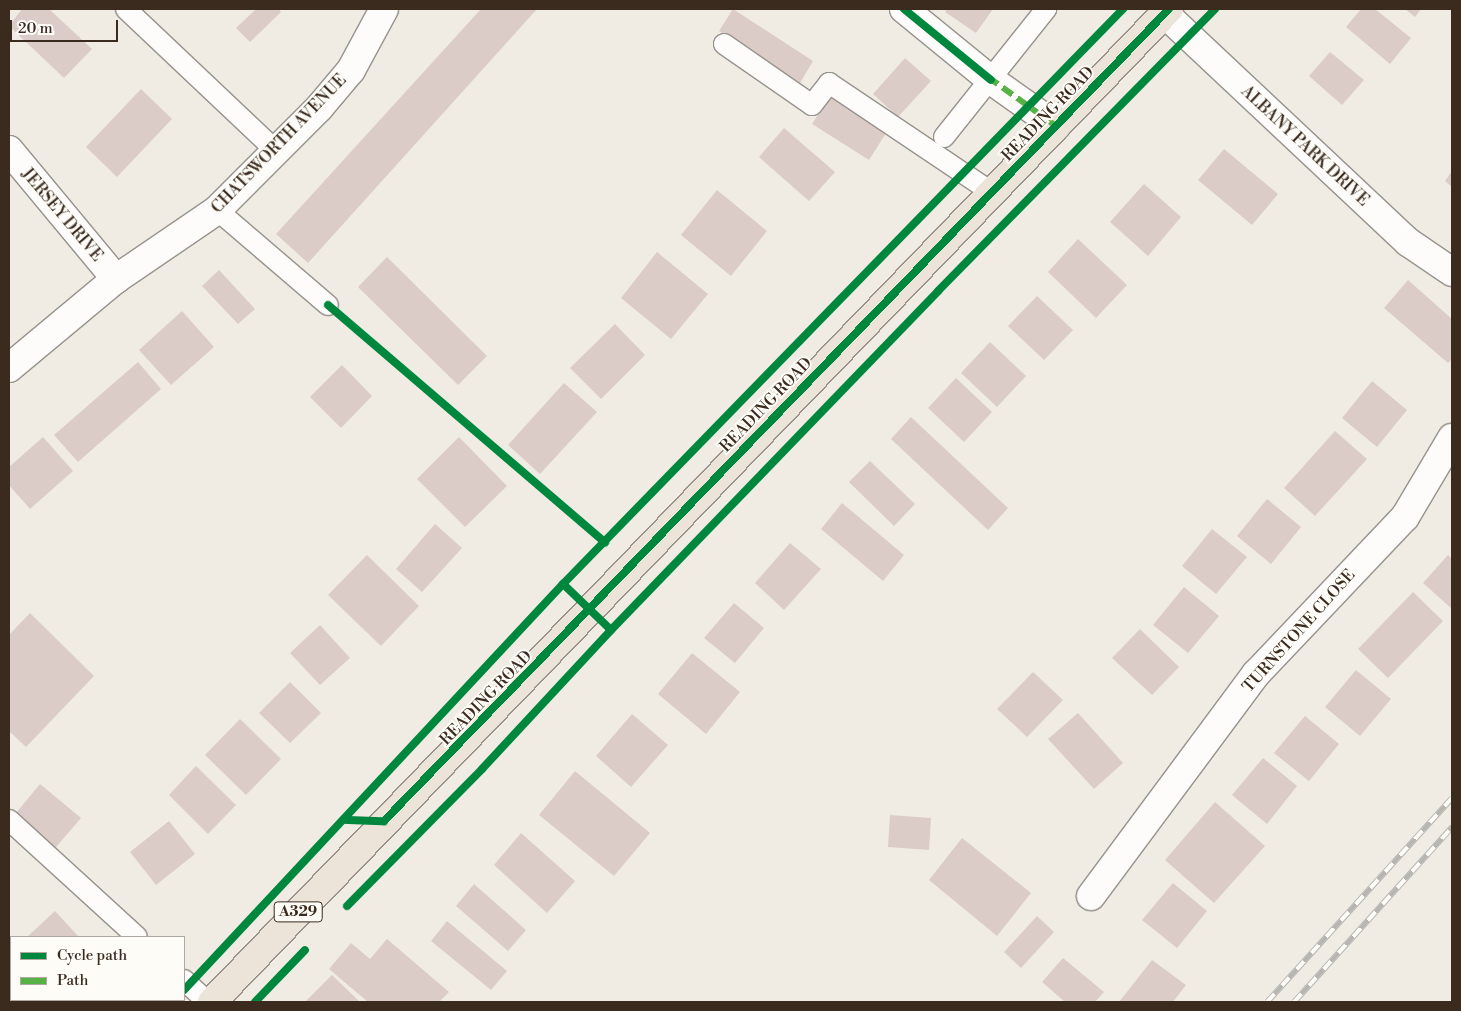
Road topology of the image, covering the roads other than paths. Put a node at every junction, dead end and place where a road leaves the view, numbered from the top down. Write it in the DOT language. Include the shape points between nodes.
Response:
graph roads {
  1 [pos="126,9"];
  2 [pos="384,9"];
  3 [pos="904,9"];
  4 [pos="1046,9"];
  5 [pos="1167,11"];
  6 [pos="724,44"];
  7 [pos="992,80"];
  8 [pos="1056,126"];
  9 [pos="944,138"];
  10 [pos="9,150"];
  11 [pos="275,150"];
  12 [pos="991,192"];
  13 [pos="217,210"];
  14 [pos="1452,272"];
  15 [pos="116,279"];
  16 [pos="328,304"];
  17 [pos="9,368"];
  18 [pos="1452,438"];
  19 [pos="9,820"];
  20 [pos="1091,896"];
  21 [pos="136,936"];
  22 [pos="185,981"];
  23 [pos="208,1002"];
  24 [pos="212,1002"];
  1 -- 11 [label="lane"];
  2 -- 11 [label="street, CHATSWORTH AVENUE" via="351,70 319,108"];
  3 -- 7 [label="street"];
  4 -- 7 [label="lane"];
  5 -- 8 [label="main road, READING ROAD / A329"];
  5 -- 14 [label="street, ALBANY PARK DRIVE" via="1408,242"];
  6 -- 12 [label="lane" via="812,105 829,83"];
  7 -- 8 [label="street"];
  7 -- 9 [label="lane"];
  8 -- 12 [label="main road, READING ROAD / A329"];
  10 -- 15 [label="street, JERSEY DRIVE"];
  11 -- 13 [label="street, CHATSWORTH AVENUE"];
  12 -- 24 [label="main road, READING ROAD / A329"];
  13 -- 15 [label="street, CHATSWORTH AVENUE"];
  13 -- 16 [label="lane"];
  15 -- 17 [label="street, CHATSWORTH AVENUE"];
  18 -- 20 [label="street, TURNSTONE CLOSE" via="1405,516 1256,674"];
  19 -- 21 [label="lane"];
  22 -- 23 [label="lane"];
}
